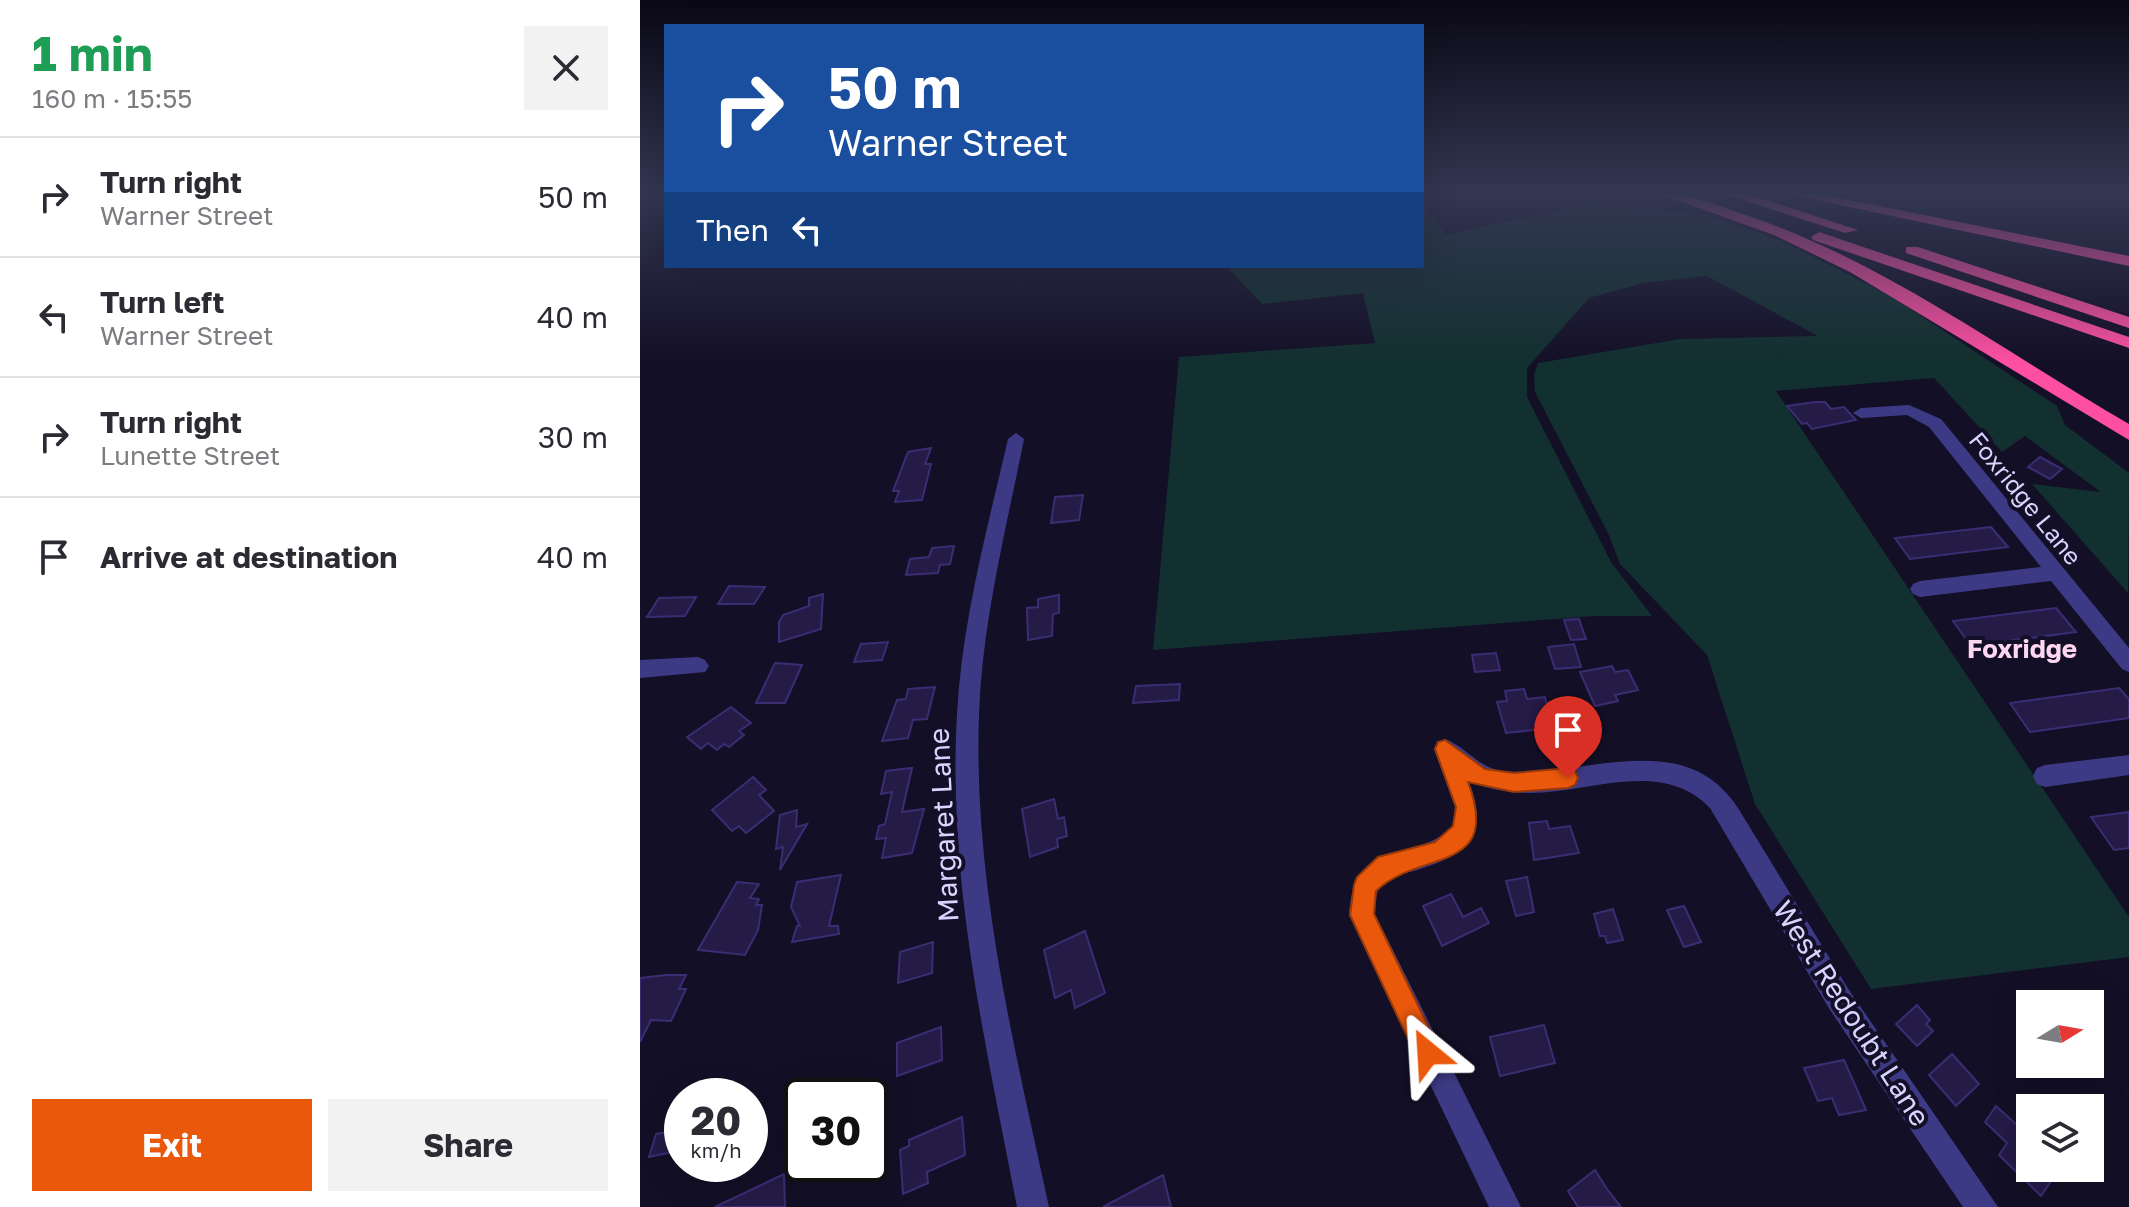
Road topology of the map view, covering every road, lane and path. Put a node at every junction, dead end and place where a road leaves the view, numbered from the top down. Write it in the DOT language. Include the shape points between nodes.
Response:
graph roads {
  1 [pos="1817,250"];
  2 [pos="1862,250"];
  3 [pos="1913,250"];
  4 [pos="2071,250"];
  5 [pos="2129,262"];
  6 [pos="2129,323"];
  7 [pos="2129,343"];
  8 [pos="1861,413"];
  9 [pos="2129,433"];
  10 [pos="1016,439"];
  11 [pos="2056,573"];
  12 [pos="1920,589"];
  13 [pos="2129,663"];
  14 [pos="698,666"];
  15 [pos="640,669"];
  16 [pos="2129,765"];
  17 [pos="2045,776"];
  18 [pos="1033,1207"];
  19 [pos="1505,1207"];
  20 [pos="1982,1207"];
  1 -- 9 [label="highway" via="1933,313"];
  2 -- 7 [label="highway"];
  3 -- 6 [label="highway"];
  4 -- 5 [label="highway"];
  8 -- 11 [label="street, Foxridge Lane" via="1909,410 1935,423"];
  10 -- 18 [label="street, Margaret Lane" via="976,640 966,778 978,930"];
  11 -- 12 [label="street"];
  11 -- 13 [label="street, Foxridge Lane"];
  14 -- 15 [label="street"];
  16 -- 17 [label="street"];
  19 -- 20 [label="street, West Redoubt Lane" via="1362,915 1361,900 1374,873 1449,848 1464,831 1467,807 1445,749 1468,772 1514,783 1625,770 1678,774 1711,792 1730,814 1828,981"];
}
